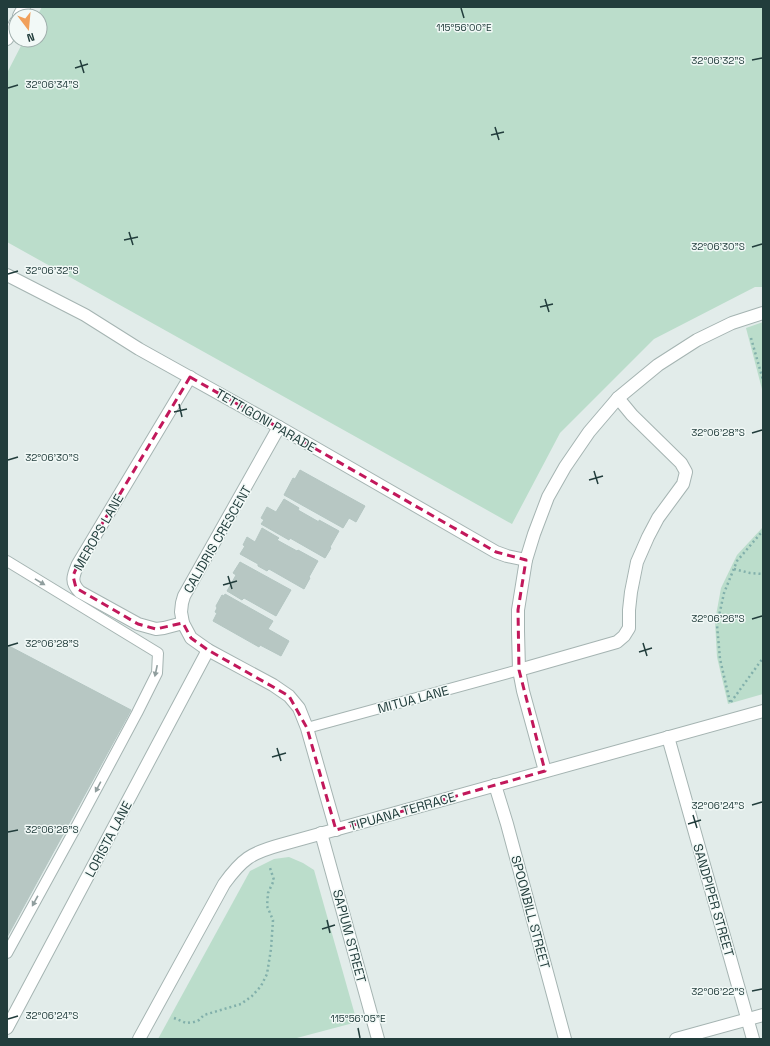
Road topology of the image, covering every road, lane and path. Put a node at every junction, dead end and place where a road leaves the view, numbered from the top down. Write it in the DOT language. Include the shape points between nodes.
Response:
graph roads {
  1 [pos="7,275"];
  2 [pos="763,313"];
  3 [pos="751,338"];
  4 [pos="190,377"];
  5 [pos="763,380"];
  6 [pos="618,398"];
  7 [pos="279,427"];
  8 [pos="763,532"];
  9 [pos="526,560"];
  10 [pos="7,561"];
  11 [pos="734,569"];
  12 [pos="763,574"];
  13 [pos="183,623"];
  14 [pos="208,650"];
  15 [pos="763,658"];
  16 [pos="519,670"];
  17 [pos="763,710"];
  18 [pos="307,728"];
  19 [pos="668,737"];
  20 [pos="545,771"];
  21 [pos="495,785"];
  22 [pos="336,830"];
  23 [pos="322,833"];
  24 [pos="270,868"];
  25 [pos="7,952"];
  26 [pos="763,1015"];
  27 [pos="174,1018"];
  28 [pos="748,1019"];
  29 [pos="7,1028"];
  30 [pos="139,1039"];
  31 [pos="378,1039"];
  32 [pos="565,1039"];
  33 [pos="676,1039"];
  34 [pos="753,1039"];
  1 -- 4 [label="street, TETTIGONI PARADE" via="85,315"];
  2 -- 6 [label="street" via="732,323 697,340 658,364"];
  3 -- 5 [label="path"];
  4 -- 7 [label="street, TETTIGONI PARADE"];
  4 -- 13 [label="street, MEROPS LANE" via="73,576 73,583 80,592 138,624 164,628"];
  6 -- 9 [label="street" via="565,467 548,497"];
  6 -- 16 [label="street" via="681,462 686,472 683,484 658,518 637,562 631,592 629,628 624,636 617,642"];
  7 -- 9 [label="street, TETTIGONI PARADE" via="496,552"];
  7 -- 13 [label="street, CALIDRIS CRESCENT" via="184,596 181,612"];
  8 -- 11 [label="path" via="737,561"];
  9 -- 16 [label="street" via="518,610"];
  10 -- 25 [label="lane, one-way" via="158,653 157,673 137,713"];
  11 -- 12 [label="path"];
  11 -- 15 [label="path" via="724,593 717,625 720,659 730,702"];
  13 -- 14 [label="street, CALIDRIS CRESCENT" via="191,638"];
  14 -- 18 [label="street, CALIDRIS CRESCENT" via="289,696 299,708"];
  14 -- 29 [label="street, LORISTA LANE"];
  16 -- 18 [label="lane, MITUA LANE"];
  16 -- 20 [label="street"];
  17 -- 19 [label="street, TIPUANA TERRACE"];
  18 -- 22 [label="street, CALIDRIS CRESCENT"];
  19 -- 20 [label="street, TIPUANA TERRACE"];
  19 -- 28 [label="street, SANDPIPER STREET"];
  20 -- 21 [label="street, TIPUANA TERRACE"];
  21 -- 22 [label="street, TIPUANA TERRACE"];
  21 -- 32 [label="street, SPOONBILL STREET"];
  22 -- 23 [label="street, TIPUANA TERRACE"];
  23 -- 30 [label="street, TIPUANA TERRACE" via="263,850 234,869"];
  23 -- 31 [label="street, SAPIUM STREET"];
  24 -- 27 [label="path" via="274,880 268,893 267,906 273,920 271,949 261,986 241,1004 204,1016 200,1020 186,1023"];
  26 -- 28 [label="street"];
  28 -- 33 [label="street"];
  28 -- 34 [label="street, SANDPIPER STREET"];
}
